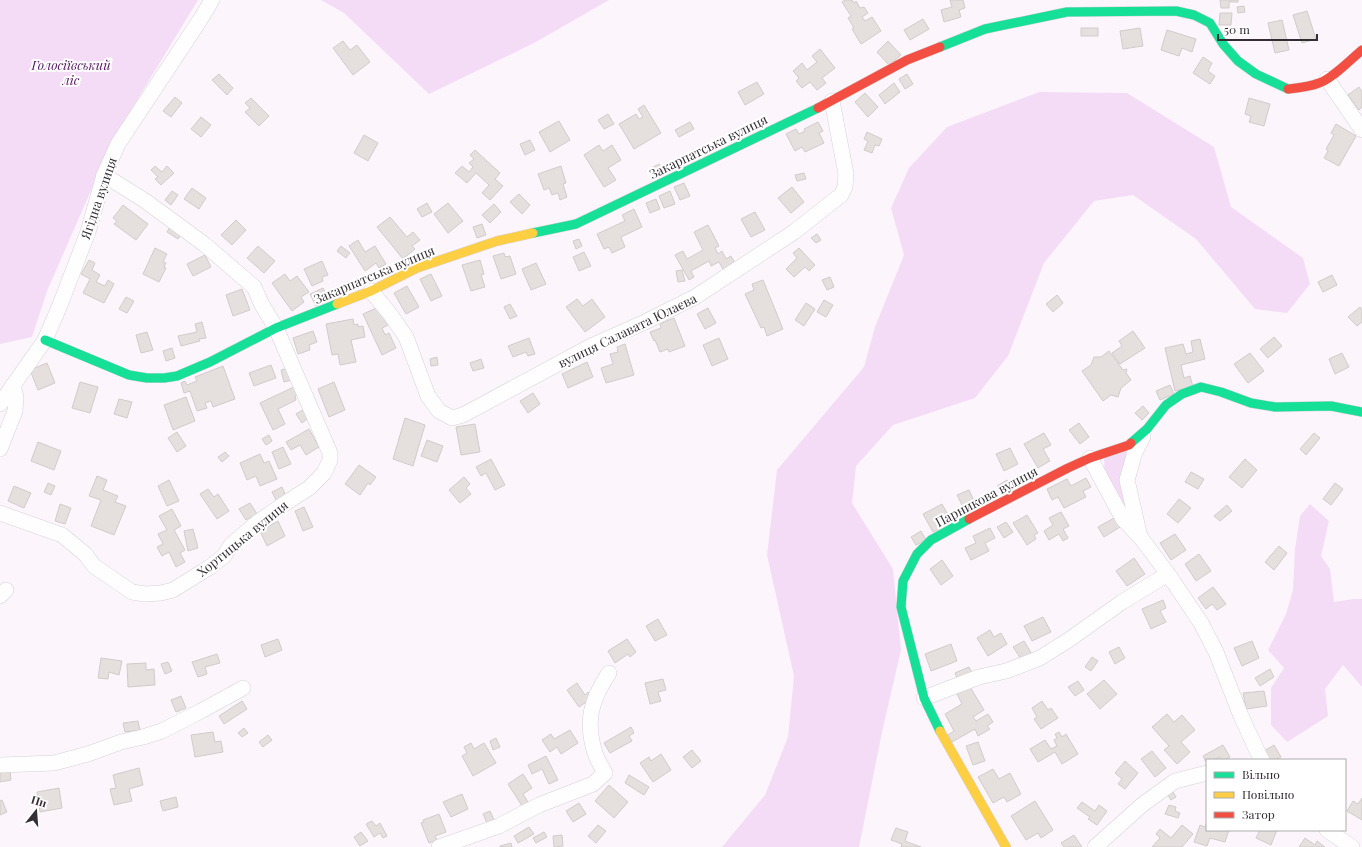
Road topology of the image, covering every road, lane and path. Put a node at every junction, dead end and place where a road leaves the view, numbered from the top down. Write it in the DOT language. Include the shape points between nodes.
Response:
graph roads {
  1 [pos="212,0"];
  2 [pos="1362,50"];
  3 [pos="1327,80"];
  4 [pos="832,101"];
  5 [pos="1362,130"];
  6 [pos="104,175"];
  7 [pos="371,291"];
  8 [pos="276,328"];
  9 [pos="44,340"];
  10 [pos="13,385"];
  11 [pos="0,404"];
  12 [pos="1362,412"];
  13 [pos="1147,429"];
  14 [pos="0,449"];
  15 [pos="1090,458"];
  16 [pos="0,513"];
  17 [pos="1141,538"];
  18 [pos="1168,574"];
  19 [pos="609,673"];
  20 [pos="243,688"];
  21 [pos="924,698"];
  22 [pos="1262,759"];
  23 [pos="0,765"];
  24 [pos="1206,773"];
  25 [pos="1328,831"];
  26 [pos="439,847"];
  27 [pos="1006,847"];
  28 [pos="1095,847"];
  29 [pos="1352,847"];
  1 -- 6 [label="street, Ягідна вулиця" via="118,144"];
  2 -- 3 [label="street, Закарпатська вулиця"];
  3 -- 4 [label="street, Закарпатська вулиця" via="1304,87 1288,88 1256,74 1238,61 1210,23 1194,15 1176,11 1067,12 985,28 906,60"];
  3 -- 5 [label="street"];
  4 -- 7 [label="street, Закарпатська вулиця" via="576,224 497,242 417,268"];
  4 -- 7 [label="street, вулиця Салавата Юлаєва" via="846,174 845,187 841,195 794,232 695,297 591,346 463,415 452,418 439,411 428,396 406,337"];
  6 -- 8 [label="street" via="144,200 204,244 254,287"];
  6 -- 9 [label="street, Ягідна вулиця" via="88,232"];
  7 -- 8 [label="street, Закарпатська вулиця"];
  8 -- 9 [label="street, Закарпатська вулиця" via="210,362 177,376 164,378 129,375"];
  8 -- 16 [label="street, Хортицька вулиця" via="330,453 330,460 324,473 309,488 258,522 210,567 173,590 145,594 132,592 94,566 85,554 62,535"];
  9 -- 10 [label="street, Ягідна вулиця"];
  10 -- 11 [label="street, Ягідна вулиця"];
  10 -- 14 [label="street" via="16,397 15,411"];
  12 -- 13 [label="street, Парникова вулиця" via="1331,406 1269,406 1201,387 1182,394 1166,405"];
  13 -- 15 [label="street, Парникова вулиця" via="1129,445"];
  13 -- 17 [label="street" via="1135,452 1127,480"];
  15 -- 17 [label="street" via="1123,519"];
  15 -- 21 [label="street, Парникова вулиця" via="931,540 917,554 903,581 900,607"];
  17 -- 18 [label="street"];
  18 -- 21 [label="street" via="1040,658"];
  18 -- 22 [label="street" via="1201,623 1216,652 1241,716"];
  19 -- 26 [label="street" via="600,686 591,709 590,727 595,754 605,773 593,784 538,805 499,826"];
  20 -- 23 [label="street" via="162,731 54,763"];
  21 -- 27 [label="street, Парникова вулиця"];
  24 -- 28 [label="street" via="1175,781 1142,805"];
  25 -- 29 [label="street"];
}
